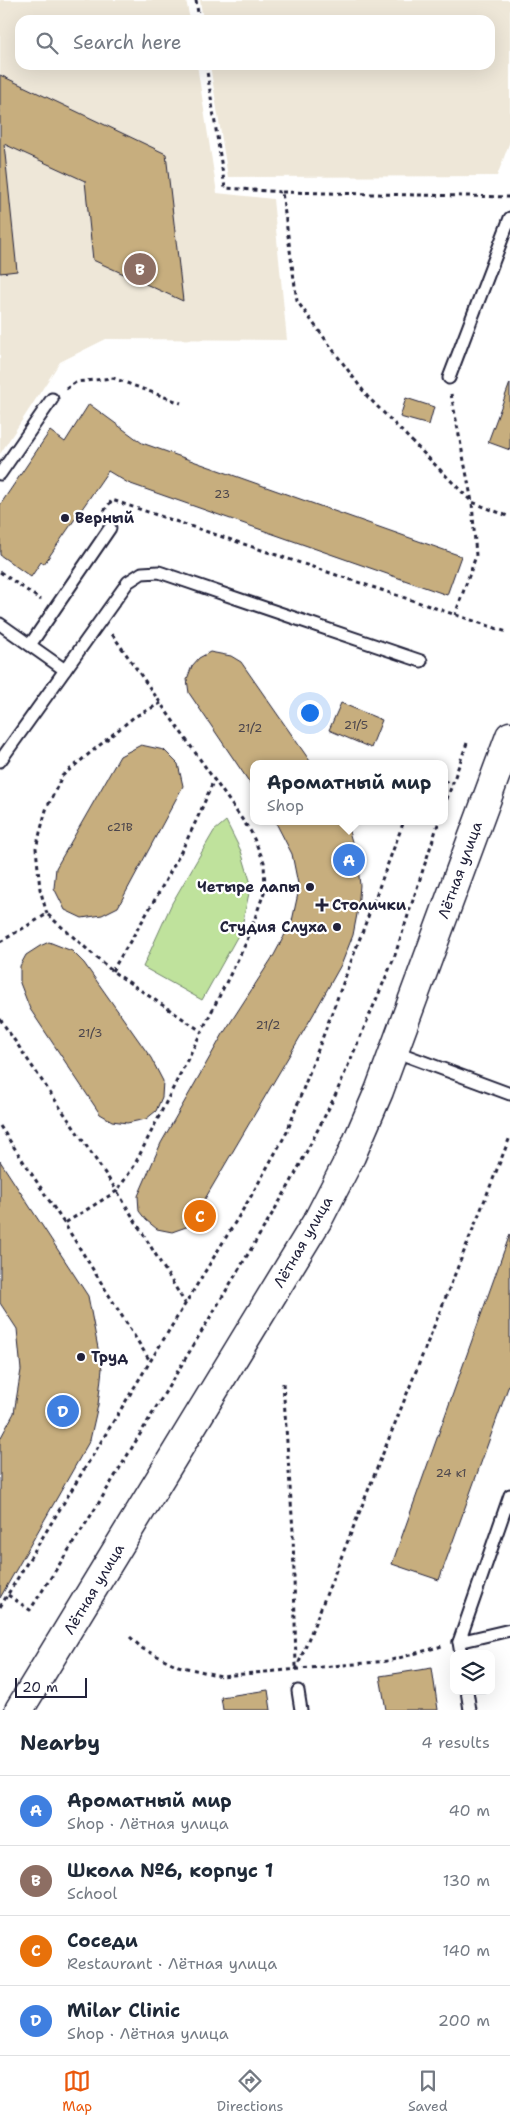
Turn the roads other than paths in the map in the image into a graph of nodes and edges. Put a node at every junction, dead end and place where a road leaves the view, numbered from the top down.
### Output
1 (510, 218) edge
2 (449, 378) road end
3 (52, 399) road end
4 (0, 474) edge
5 (110, 528) dead end
6 (0, 624) edge
7 (30, 645) junction
8 (421, 661) dead end
9 (65, 670) junction
10 (510, 736) edge
11 (0, 761) edge
12 (394, 1050) junction
13 (510, 1094) edge
14 (510, 1494) edge
15 (510, 1630) edge
16 (460, 1648) edge
17 (298, 1691) dead end
18 (468, 1695) edge
19 (19, 1710) edge
20 (301, 1710) edge
21 (470, 1710) edge

1 - 2 lane
3 - 4 lane
5 - 7 lane
6 - 7 lane
7 - 9 lane
8 - 9 lane
9 - 11 lane
10 - 12 street, Лётная улица
12 - 13 lane
12 - 19 street, Лётная улица
14 - 16 lane
15 - 16 lane
17 - 20 lane
18 - 21 lane

